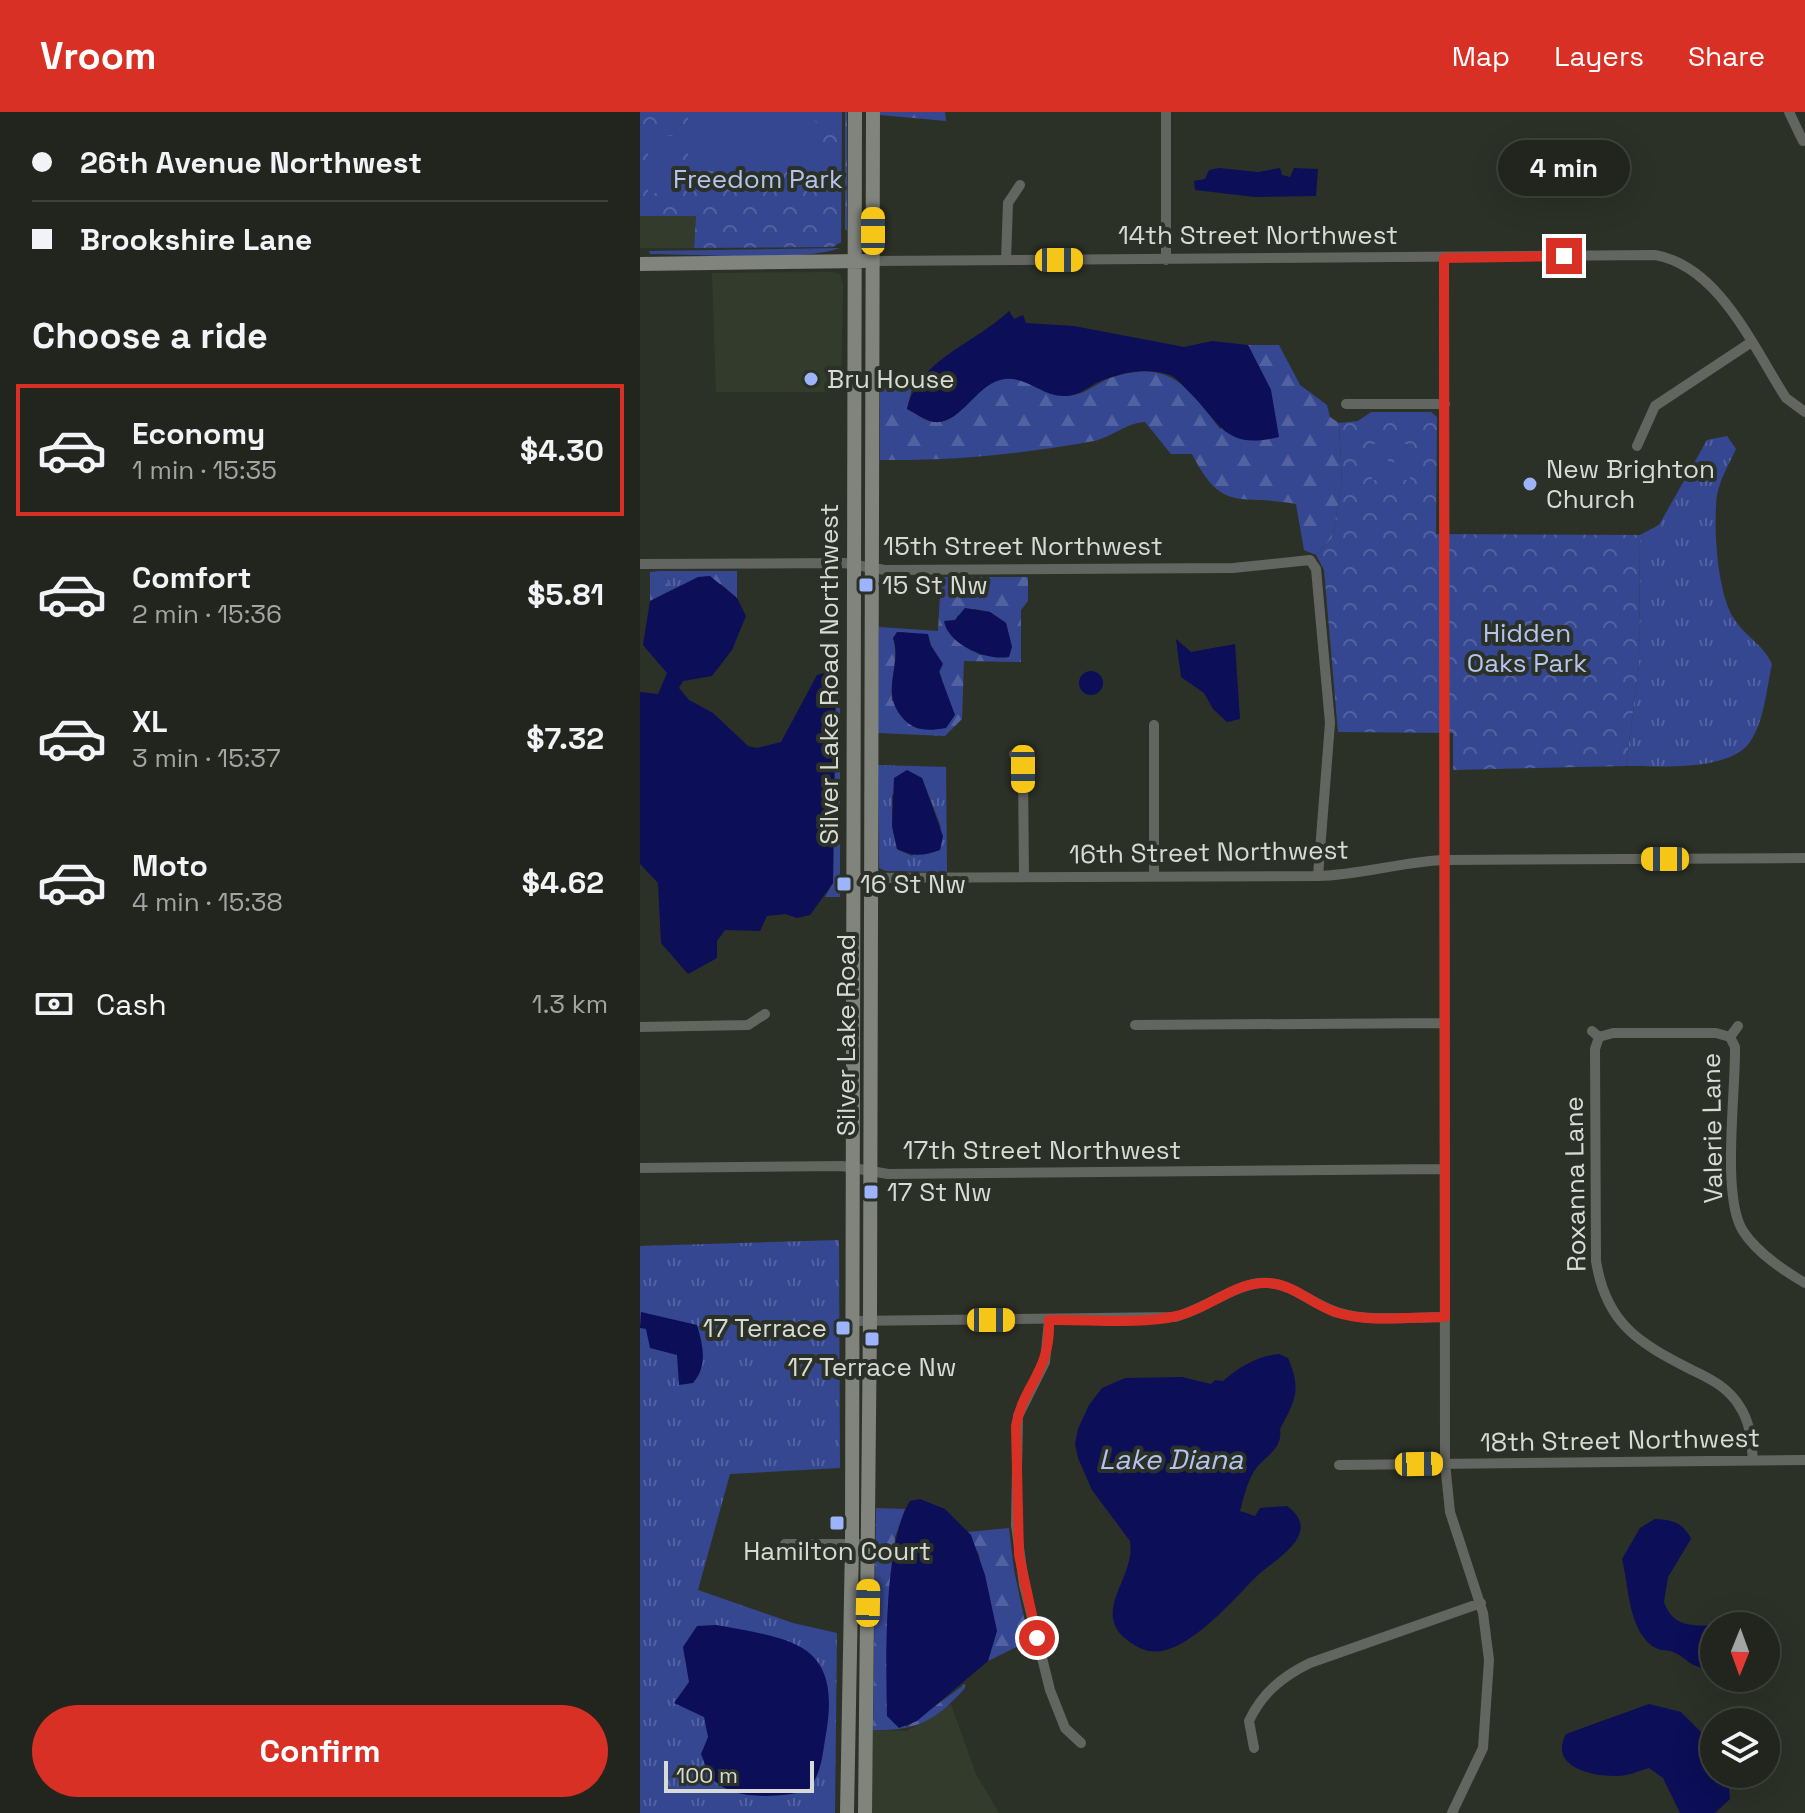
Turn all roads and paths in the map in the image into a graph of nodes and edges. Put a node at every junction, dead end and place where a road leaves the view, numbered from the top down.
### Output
1 (855, 112) edge
2 (873, 112) edge
3 (1166, 112) edge
4 (1789, 112) edge
5 (1803, 141) edge
6 (1020, 185) dead end
7 (1444, 258) junction
8 (1006, 260) junction
9 (1166, 260) junction
10 (873, 261) junction
11 (855, 262) junction
12 (640, 264) edge
13 (1750, 343) junction
14 (1346, 404) dead end
15 (1445, 404) junction
16 (1805, 412) edge
17 (1637, 446) dead end
18 (640, 564) edge
19 (854, 564) junction
20 (873, 569) junction
21 (1154, 725) dead end
22 (1014, 754) dead end
23 (1805, 858) edge
24 (1444, 860) junction
25 (1318, 876) junction
26 (1024, 877) junction
27 (1154, 877) junction
28 (852, 878) junction
29 (870, 878) junction
30 (765, 1014) dead end
31 (1445, 1023) junction
32 (1135, 1025) dead end
33 (1738, 1026) dead end
34 (640, 1027) edge
35 (1595, 1034) joint
36 (1730, 1037) junction
37 (853, 1167) junction
38 (640, 1168) edge
39 (1444, 1169) junction
40 (870, 1170) junction
41 (1805, 1283) edge
42 (1445, 1317) junction
43 (1049, 1320) junction
44 (852, 1321) junction
45 (870, 1321) junction
46 (1753, 1460) junction
47 (1805, 1460) edge
48 (1445, 1463) junction
49 (1339, 1465) dead end
50 (869, 1543) junction
51 (785, 1544) dead end
52 (852, 1544) junction
53 (1481, 1603) junction
54 (1081, 1743) dead end
55 (1254, 1748) dead end
56 (847, 1813) edge
57 (865, 1813) edge
58 (1452, 1813) edge

1 - 11 main road, Silver Lake Road Northwest
2 - 10 main road, Silver Lake Road
3 - 9 street
4 - 5 street
6 - 8 street
7 - 9 street, 14th Street Northwest
7 - 13 street, 14th Street Northwest
7 - 15 street
8 - 9 street, 14th Street Northwest
8 - 10 street, 14th Street Northwest
10 - 11 main road, 14th Street Northwest
10 - 20 main road, Silver Lake Road
11 - 12 main road, 14th Street Northwest
11 - 19 main road, Silver Lake Road Northwest
13 - 16 street, 14th Street Northwest
13 - 17 street
14 - 15 street
15 - 24 street
18 - 19 street, 15th Street Northwest
19 - 20 street, 15th Street Northwest
19 - 28 main road, Silver Lake Road Northwest
20 - 25 street, 15th Street Northwest
20 - 29 main road, Silver Lake Road
21 - 27 street
22 - 26 street
23 - 24 street, 16th Street Northwest
24 - 25 street, 16th Street Northwest
24 - 31 street
25 - 27 street, 16th Street Northwest
26 - 27 street, 16th Street Northwest
26 - 29 street, 16th Street Northwest
28 - 29 street, 16th Street Northwest
28 - 37 main road, Silver Lake Road Northwest
29 - 40 main road, Silver Lake Road
30 - 34 street
31 - 32 street
31 - 39 street
33 - 36 street, Valerie Lane
35 - 36 street, Valerie Lane
35 - 46 street, Roxanna Lane
36 - 41 street, Valerie Lane
37 - 38 street, 17th Street Northwest
37 - 40 street, 17th Street Northwest
37 - 44 main road, Silver Lake Road Northwest
39 - 40 street, 17th Street Northwest
39 - 42 street
40 - 45 main road, Silver Lake Road
42 - 43 street
42 - 48 street
43 - 45 street
43 - 54 street
44 - 45 street
44 - 52 main road, Silver Lake Road Northwest
45 - 50 main road, Silver Lake Road
46 - 47 street, 18th Street Northwest
46 - 48 street, 18th Street Northwest
48 - 49 street, 18th Street Northwest
48 - 53 street
50 - 52 street
50 - 57 main road, Silver Lake Road
51 - 52 street
52 - 56 main road, Silver Lake Road Northwest
53 - 55 street
53 - 58 street

